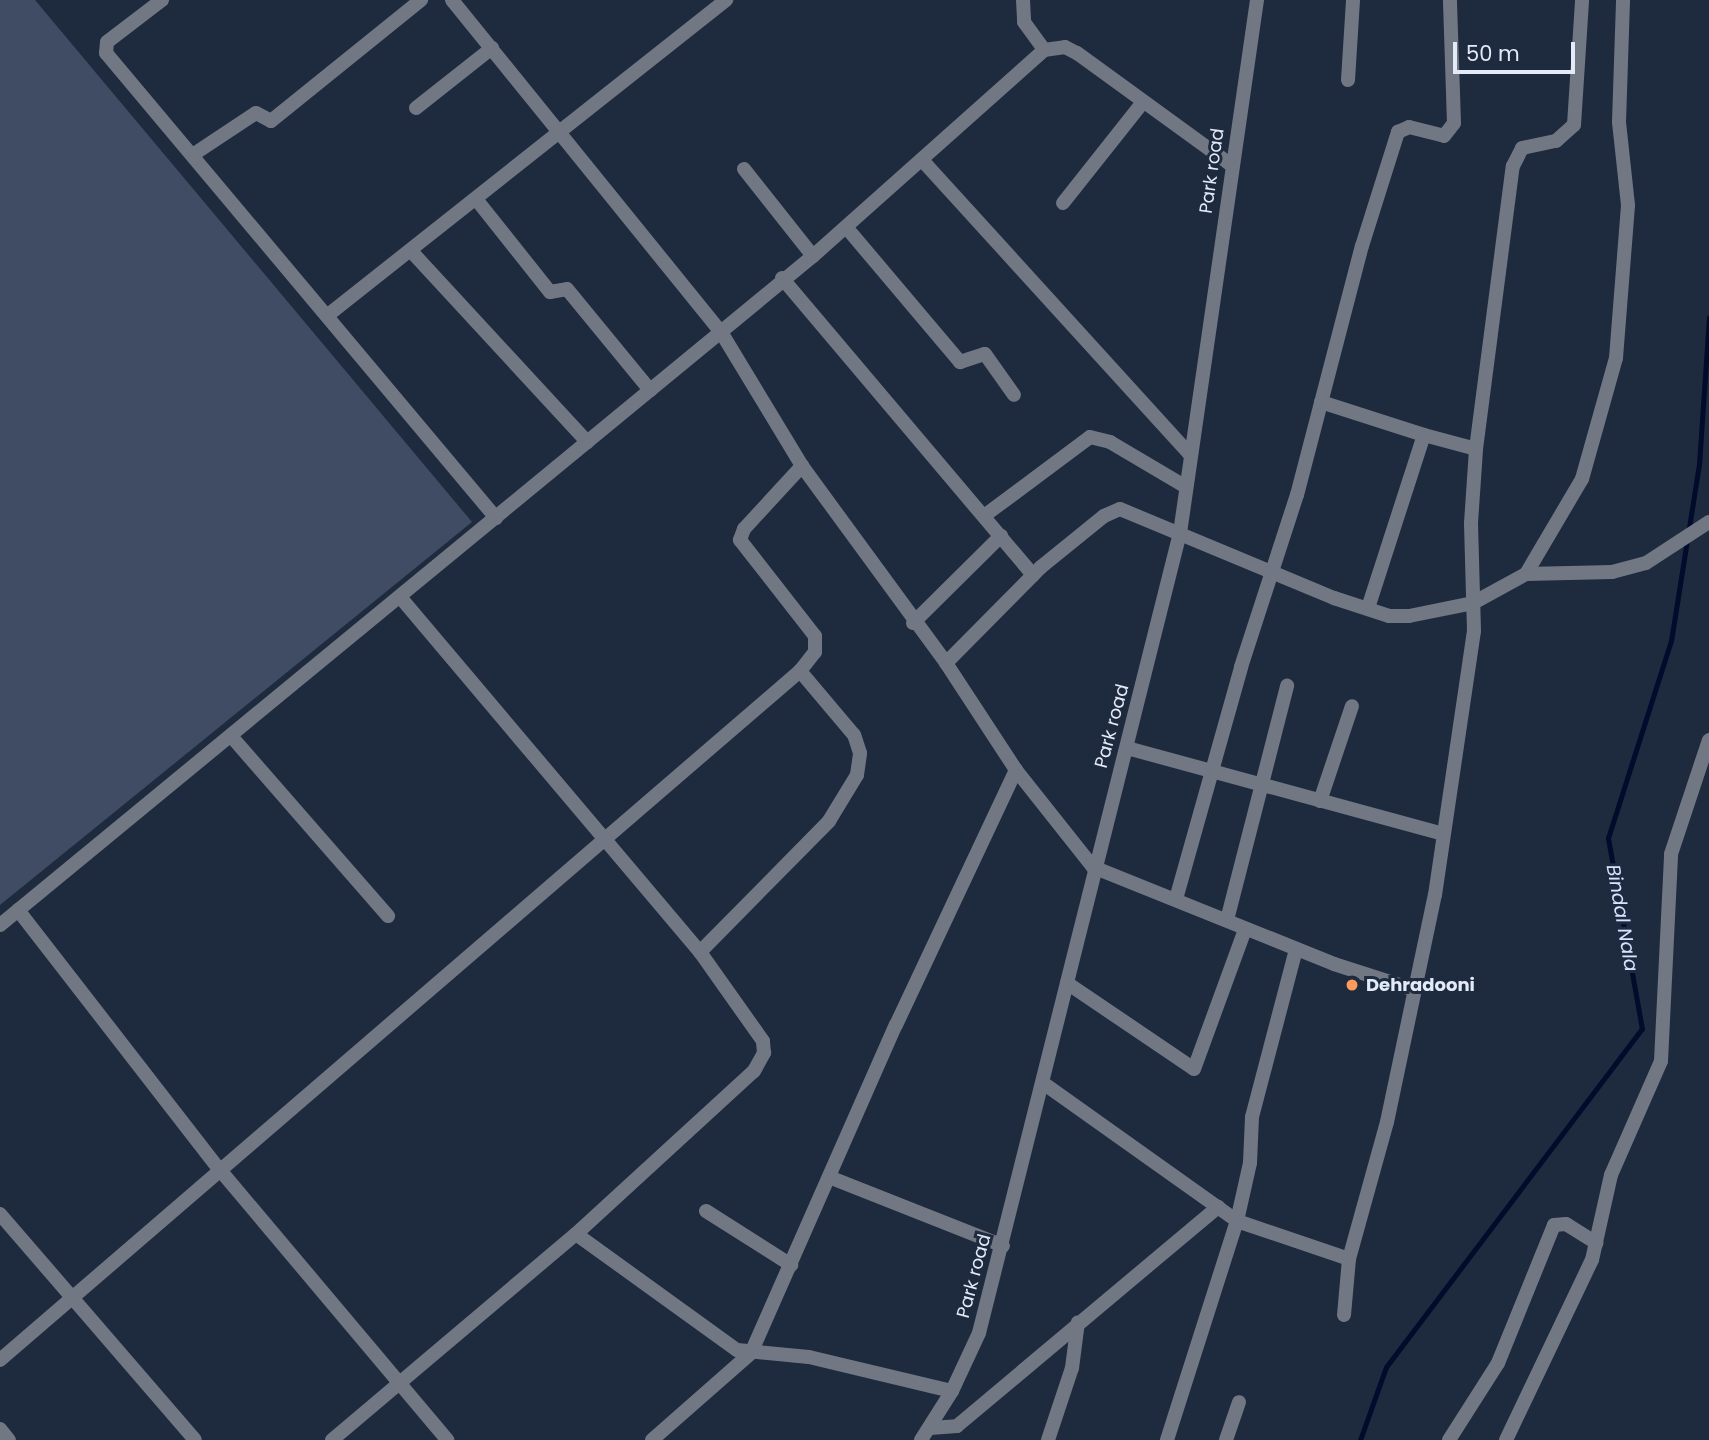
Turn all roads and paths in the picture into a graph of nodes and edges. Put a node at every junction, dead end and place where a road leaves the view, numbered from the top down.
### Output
1 (162, 0) edge
2 (421, 0) edge
3 (452, 0) edge
4 (726, 0) edge
5 (1023, 0) edge
6 (1257, 0) edge
7 (1353, 0) edge
8 (1450, 0) edge
9 (1582, 0) edge
10 (1623, 0) edge
11 (492, 48) junction
12 (1044, 50) junction
13 (1348, 80) dead end
14 (1143, 102) junction
15 (416, 108) dead end
16 (561, 134) junction
17 (194, 154) junction
18 (922, 160) junction
19 (1231, 165) junction
20 (744, 169) dead end
21 (476, 199) junction
22 (1063, 203) dead end
23 (846, 227) junction
24 (411, 251) junction
25 (813, 256) junction
26 (782, 278) junction
27 (327, 315) junction
28 (721, 332) junction
29 (650, 390) junction
30 (1014, 395) dead end
31 (1321, 402) junction
32 (1424, 435) junction
33 (587, 442) junction
34 (1476, 449) junction
35 (1190, 455) junction
36 (802, 466) junction
37 (1186, 487) junction
38 (984, 516) junction
39 (496, 517) junction
40 (1703, 526) edge
41 (1180, 533) junction
42 (1001, 537) junction
43 (1271, 572) junction
44 (1526, 573) junction
45 (1033, 575) junction
46 (400, 597) junction
47 (1473, 603) junction
48 (1368, 608) junction
49 (913, 623) junction
50 (946, 663) junction
51 (800, 671) junction
52 (1287, 686) dead end
53 (1352, 706) dead end
54 (231, 736) junction
55 (1709, 740) edge
56 (1127, 748) junction
57 (1016, 770) junction
58 (1212, 771) junction
59 (1262, 785) junction
60 (1320, 801) junction
61 (1443, 834) junction
62 (604, 838) junction
63 (1093, 867) junction
64 (1176, 899) junction
65 (18, 910) junction
66 (388, 916) dead end
67 (1227, 920) junction
68 (0, 925) edge
69 (1245, 930) junction
70 (1296, 949) junction
71 (700, 952) junction
72 (1067, 983) junction
73 (1415, 990) junction
74 (1043, 1083) junction
75 (220, 1170) junction
76 (829, 1177) junction
77 (1218, 1207) junction
78 (706, 1211) dead end
79 (0, 1214) edge
80 (1237, 1221) junction
81 (576, 1234) junction
82 (1597, 1243) junction
83 (1003, 1246) junction
84 (1349, 1259) junction
85 (791, 1265) junction
86 (71, 1297) junction
87 (1345, 1315) dead end
88 (1079, 1322) junction
89 (751, 1353) junction
90 (0, 1360) edge
91 (399, 1384) junction
92 (953, 1391) junction
93 (1239, 1402) dead end
94 (930, 1428) junction
95 (0, 1430) edge
96 (9, 1440) edge
97 (195, 1440) edge
98 (332, 1440) edge
99 (447, 1440) edge
100 (652, 1440) edge
101 (921, 1440) edge
102 (1048, 1440) edge
103 (1167, 1440) edge
104 (1226, 1440) edge
105 (1449, 1440) edge
106 (1506, 1440) edge

1 - 17 street
2 - 17 street
3 - 11 street
4 - 16 street
5 - 12 street
6 - 19 street, Park road
7 - 13 street
8 - 31 street
9 - 34 street
10 - 44 street
11 - 15 street
11 - 16 street
12 - 14 street
12 - 18 street
14 - 19 street
14 - 22 street
16 - 21 street
16 - 28 street
17 - 27 street
18 - 23 street
18 - 35 street
19 - 35 street, Park road
20 - 25 street
21 - 24 street
21 - 29 street
23 - 25 street
23 - 30 street
24 - 27 street
24 - 33 street
25 - 26 street
26 - 28 street
26 - 38 street
27 - 39 street
28 - 29 street
28 - 36 street
29 - 33 street
31 - 32 street
31 - 43 street
32 - 34 street
32 - 48 street
33 - 39 street
34 - 47 street
35 - 37 street, Park road
36 - 49 street
36 - 51 street
37 - 38 street
37 - 41 street, Park road
38 - 42 street
39 - 46 street
40 - 44 street
41 - 43 street
41 - 45 street
41 - 56 street, Park road
42 - 45 street
42 - 49 street
43 - 48 street
43 - 58 street
44 - 47 street
45 - 50 street
46 - 54 street
46 - 62 street
47 - 48 street
47 - 61 street
49 - 50 street
50 - 57 street
51 - 62 street
51 - 71 street
52 - 59 street
53 - 60 street
54 - 65 street
54 - 66 street
55 - 82 street
56 - 58 street
56 - 63 street, Park road
57 - 63 street
57 - 76 street
58 - 59 street
58 - 64 street
59 - 60 street
59 - 67 street
60 - 61 street
61 - 73 street
62 - 71 street
62 - 75 street
63 - 64 street
63 - 72 street, Park road
64 - 67 street
65 - 68 street
65 - 75 street
67 - 69 street
69 - 70 street
69 - 72 street
70 - 73 street
70 - 80 street
71 - 81 street
72 - 74 street, Park road
73 - 84 street
74 - 77 street
74 - 83 street, Park road
75 - 86 street
75 - 91 street
76 - 83 street
76 - 85 street
77 - 80 street
77 - 88 street
78 - 85 street
79 - 86 street
80 - 84 street
80 - 103 street
81 - 89 street
81 - 91 street
82 - 105 street
82 - 106 street
83 - 92 street, Park road
84 - 87 street
85 - 89 street
86 - 90 street
86 - 97 street
88 - 94 street
88 - 102 street
89 - 92 street
89 - 100 street
91 - 98 street
91 - 99 street
92 - 94 street, Park road
93 - 104 street
94 - 101 street, Park road
95 - 96 street

